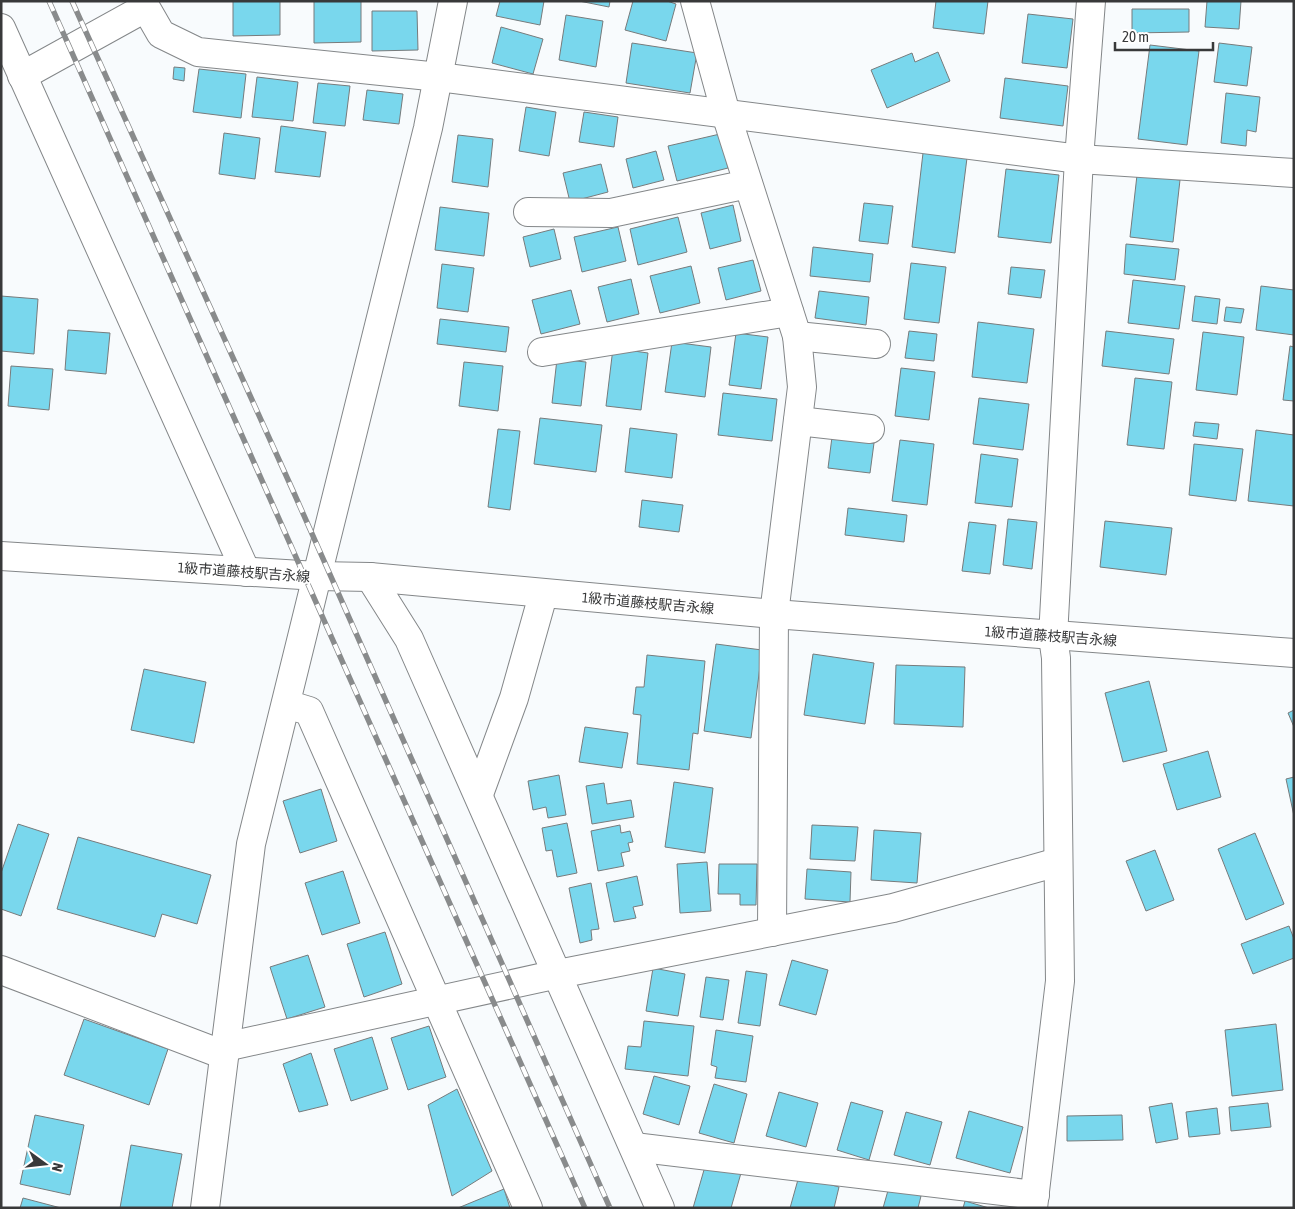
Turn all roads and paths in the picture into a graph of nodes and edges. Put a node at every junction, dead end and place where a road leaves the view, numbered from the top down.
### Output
1 (453, 1) edge
2 (695, 1) edge
3 (1091, 1) edge
4 (144, 5) edge
5 (1, 28) edge
6 (22, 76) junction
7 (439, 77) junction
8 (726, 114) junction
9 (1080, 159) junction
10 (1294, 173) edge
11 (748, 184) junction
12 (528, 212) dead end
13 (793, 324) junction
14 (876, 344) dead end
15 (542, 352) dead end
16 (798, 421) junction
17 (870, 430) dead end
18 (1, 556) edge
19 (246, 572) junction
20 (318, 576) junction
21 (370, 577) junction
22 (543, 595) junction
23 (774, 614) junction
24 (1053, 637) junction
25 (1294, 653) edge
26 (286, 704) junction
27 (479, 794) junction
28 (1058, 862) junction
29 (772, 932) junction
30 (1, 970) edge
31 (558, 974) junction
32 (436, 1001) junction
33 (225, 1051) junction
34 (634, 1147) junction
35 (1034, 1201) edge
36 (205, 1208) edge
37 (528, 1208) edge
38 (660, 1208) edge

1 - 7 street
2 - 8 street
3 - 9 street
4 - 6 street
4 - 7 street
5 - 6 street
6 - 19 street
7 - 8 street
7 - 20 street
8 - 9 street
8 - 11 street
9 - 10 street
9 - 24 street
11 - 12 street
11 - 13 street
13 - 14 street
13 - 15 street
13 - 16 street
16 - 17 street
16 - 23 street
18 - 19 street, 1級市道藤枝駅吉永線
19 - 20 street, 1級市道藤枝駅吉永線
20 - 21 street, 1級市道藤枝駅吉永線
20 - 26 street
21 - 22 street, 1級市道藤枝駅吉永線
21 - 27 street
22 - 23 street, 1級市道藤枝駅吉永線
22 - 27 street
23 - 24 street, 1級市道藤枝駅吉永線
23 - 29 street
24 - 25 street, 1級市道藤枝駅吉永線
24 - 28 street
26 - 32 street
26 - 33 street
27 - 31 street
28 - 29 street
28 - 35 street
29 - 31 street
30 - 33 street
31 - 32 street
31 - 34 street
32 - 33 street
32 - 37 street
33 - 36 street
34 - 35 street
34 - 38 street

